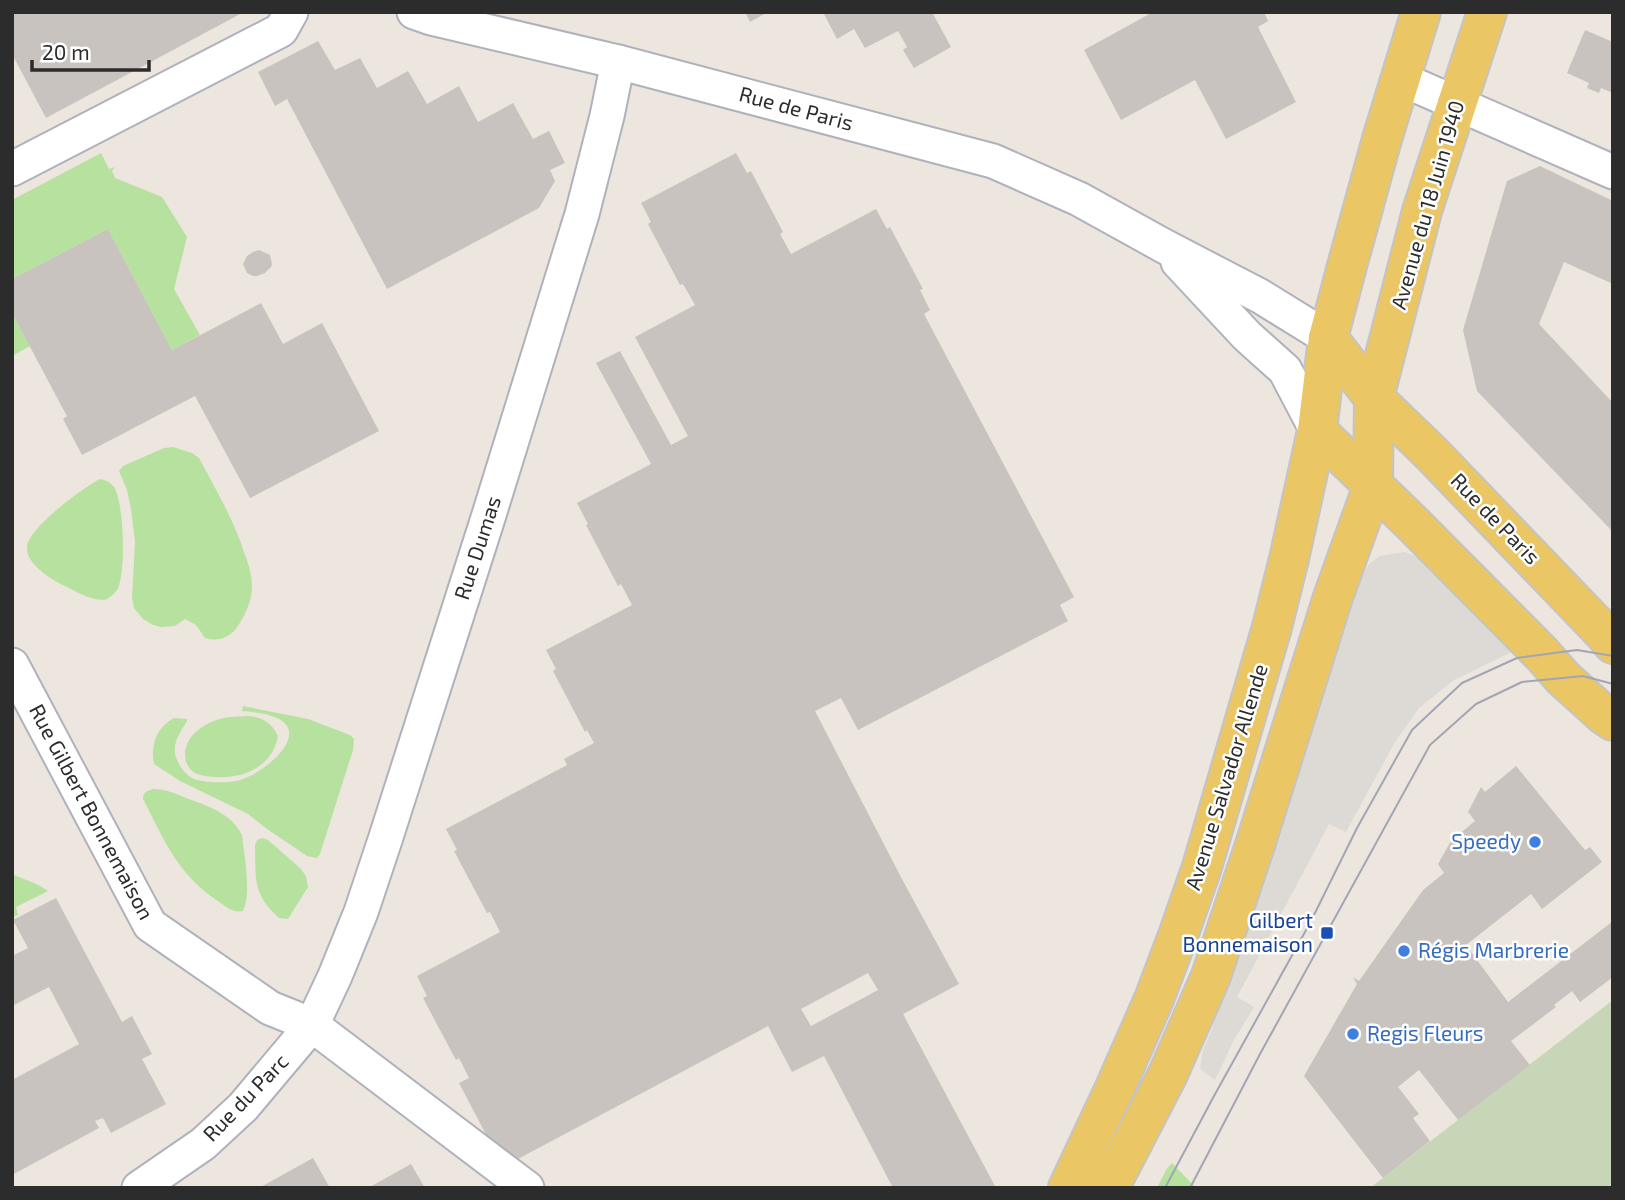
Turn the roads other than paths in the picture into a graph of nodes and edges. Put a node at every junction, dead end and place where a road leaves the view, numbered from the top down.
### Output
1 (291, 12) edge
2 (414, 12) edge
3 (1421, 12) edge
4 (1487, 12) edge
5 (618, 62) junction
6 (1401, 79) junction
7 (1457, 104) junction
8 (12, 169) edge
9 (1613, 172) edge
10 (1162, 245) junction
11 (1328, 338) junction
12 (1374, 398) junction
13 (1317, 431) junction
14 (1373, 486) junction
15 (1610, 637) edge
16 (12, 665) edge
17 (1613, 721) edge
18 (312, 1025) junction
19 (139, 1188) edge
20 (527, 1188) edge
21 (1068, 1188) edge
22 (1108, 1188) edge

1 - 8 street
2 - 5 street, Rue de Paris
3 - 6 main road
4 - 7 main road, Avenue du 18 Juin 1940
5 - 10 street, Rue de Paris
5 - 18 street, Rue Dumas
6 - 7 street
6 - 11 main road
7 - 9 street
7 - 12 main road, Avenue du 18 Juin 1940
10 - 11 street, Rue de Paris
10 - 13 street, Rue de Paris
11 - 12 main road, Rue de Paris
11 - 13 main road, Avenue Salvador Allende
12 - 14 main road, Avenue du 18 Juin 1940
12 - 15 main road, Rue de Paris
13 - 14 main road
13 - 21 main road, Avenue Salvador Allende
14 - 17 main road
14 - 22 main road
16 - 18 street, Rue Gilbert Bonnemaison
18 - 19 street, Rue du Parc
18 - 20 street, Rue Gilbert Bonnemaison

